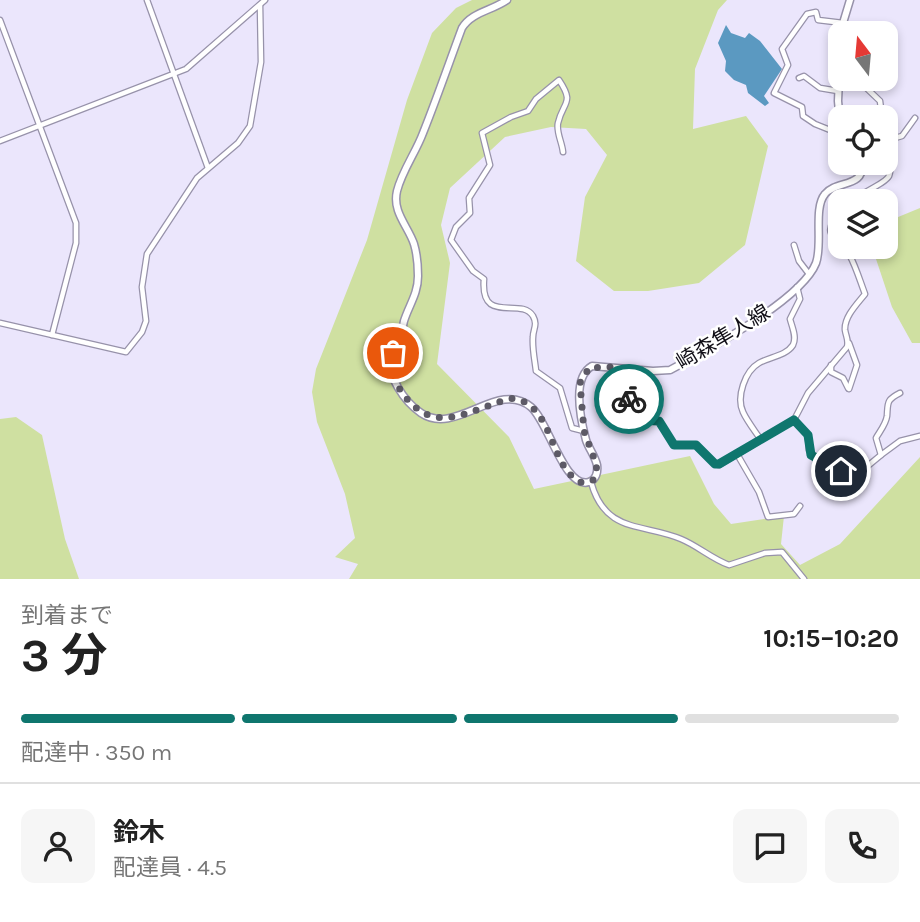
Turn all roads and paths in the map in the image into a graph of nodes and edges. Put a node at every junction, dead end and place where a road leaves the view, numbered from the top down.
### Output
1 (146, 0) edge
2 (265, 0) edge
3 (507, 0) edge
4 (850, 0) edge
5 (260, 5) junction
6 (0, 20) edge
7 (828, 21) edge
8 (844, 21) edge
9 (174, 75) junction
10 (799, 78) dead end
11 (828, 90) edge
12 (838, 91) edge
13 (870, 91) edge
14 (839, 105) edge
15 (880, 105) edge
16 (915, 118) dead end
17 (39, 126) junction
18 (828, 129) edge
19 (898, 137) edge
20 (0, 141) edge
21 (563, 152) dead end
22 (208, 168) junction
23 (860, 175) edge
24 (890, 175) edge
25 (872, 189) edge
26 (794, 245) dead end
27 (851, 259) edge
28 (810, 275) junction
29 (797, 287) junction
30 (0, 323) edge
31 (52, 335) junction
32 (849, 342) junction
33 (831, 365) junction
34 (610, 367) junction
35 (900, 393) dead end
36 (794, 420) junction
37 (584, 431) junction
38 (920, 436) edge
39 (761, 440) junction
40 (737, 454) junction
41 (881, 455) junction
42 (591, 482) junction
43 (800, 506) dead end
44 (804, 579) edge

1 - 9 street
2 - 5 street
3 - 42 main road
4 - 8 main road
5 - 9 street
5 - 22 street
6 - 17 street
7 - 18 street
9 - 17 street
9 - 22 street
10 - 11 street
12 - 14 main road
13 - 15 street
16 - 19 street
17 - 20 street
17 - 31 street
21 - 37 street
22 - 31 street
23 - 28 main road
24 - 25 street
26 - 28 street
27 - 32 street
28 - 29 main road, 崎森隼人線
29 - 34 main road, 崎森隼人線
29 - 39 street
30 - 31 street
32 - 33 street
32 - 33 street
33 - 36 street
34 - 37 main road, 崎森隼人線
34 - 40 street
35 - 41 street
36 - 39 street
36 - 41 street
37 - 42 main road, 崎森隼人線
38 - 41 street
39 - 40 street
40 - 43 street
42 - 44 street

